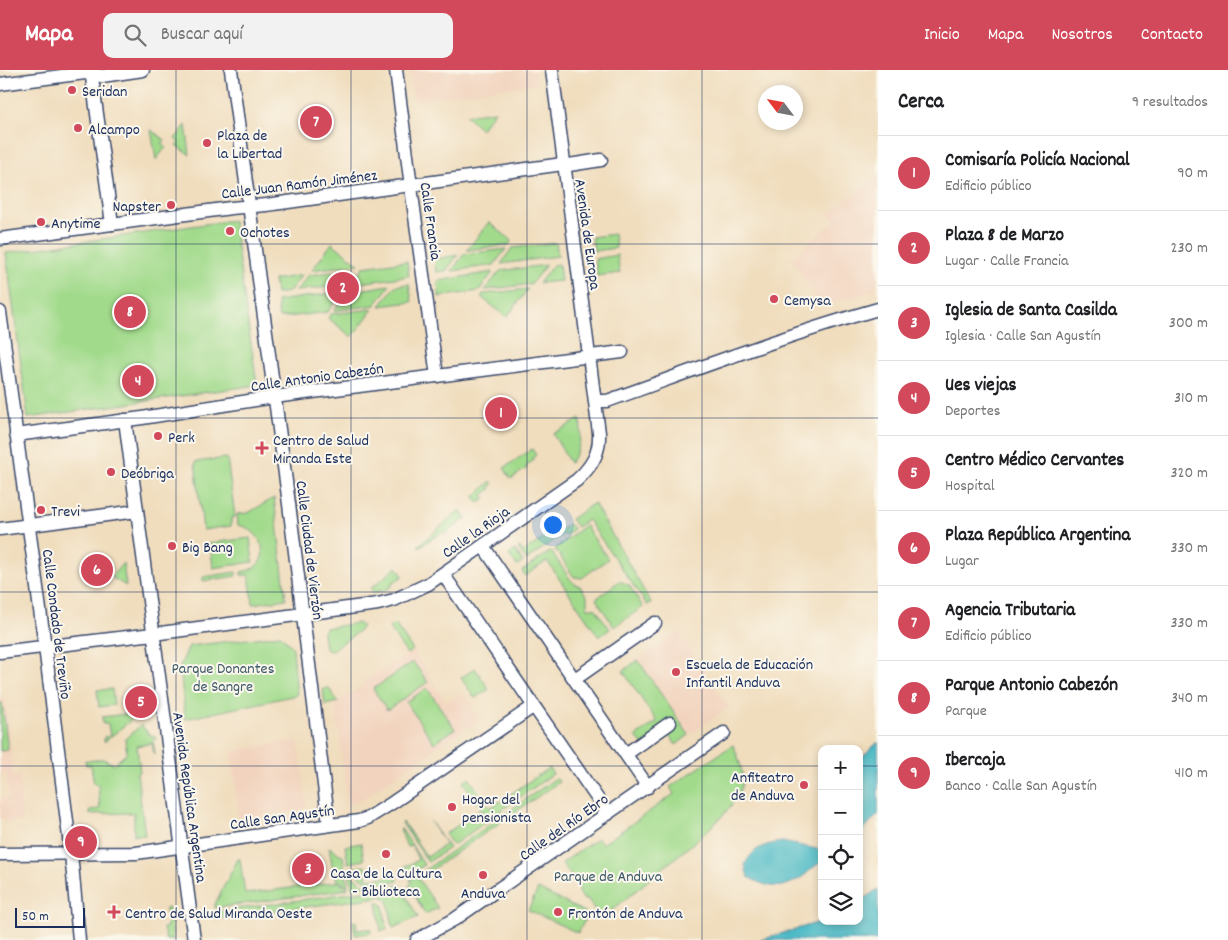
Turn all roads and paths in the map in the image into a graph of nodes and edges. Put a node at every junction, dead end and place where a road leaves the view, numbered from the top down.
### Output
1 (143, 70) edge
2 (231, 70) edge
3 (396, 70) edge
4 (552, 70) edge
5 (91, 72) edge
6 (0, 84) edge
7 (601, 160) dead end
8 (563, 164) junction
9 (411, 185) junction
10 (248, 206) junction
11 (112, 224) junction
12 (0, 239) edge
13 (878, 309) edge
14 (0, 312) edge
15 (622, 352) dead end
16 (3, 356) edge
17 (589, 356) junction
18 (437, 376) junction
19 (274, 397) junction
20 (595, 402) junction
21 (124, 420) junction
22 (16, 435) junction
23 (137, 510) junction
24 (28, 525) junction
25 (0, 529) edge
26 (484, 546) junction
27 (443, 574) junction
28 (302, 614) junction
29 (655, 623) dead end
30 (153, 634) junction
31 (45, 647) junction
32 (0, 652) edge
33 (575, 679) junction
34 (534, 706) junction
35 (670, 723) dead end
36 (724, 733) dead end
37 (626, 754) junction
38 (648, 787) junction
39 (608, 814) junction
40 (329, 825) junction
41 (181, 847) junction
42 (71, 853) junction
43 (0, 854) edge
44 (79, 940) edge
45 (194, 940) edge
46 (416, 940) edge

1 - 5 street
2 - 10 street, Calle Ciudad de Vierzón
3 - 9 street, Calle Francia
4 - 8 street, Avenida de Europa
5 - 6 street
5 - 11 street
7 - 8 street, Calle Juan Ramón Jiménez
8 - 9 street, Calle Juan Ramón Jiménez
8 - 17 street, Avenida de Europa
9 - 10 street, Calle Juan Ramón Jiménez
9 - 18 street, Calle Francia
10 - 11 street, Calle Juan Ramón Jiménez
10 - 19 street, Calle Ciudad de Vierzón
11 - 12 street, Calle Juan Ramón Jiménez
13 - 20 street
14 - 16 street, Calle Condado de Treviño
15 - 17 street, Calle Antonio Cabezón
16 - 22 street, Calle Condado de Treviño
17 - 18 street, Calle Antonio Cabezón
17 - 20 street, Avenida de Europa
18 - 19 street, Calle Antonio Cabezón
19 - 21 street, Calle Antonio Cabezón
19 - 28 street, Calle Ciudad de Vierzón
20 - 26 street, Calle la Rioja
21 - 22 street, Calle Antonio Cabezón
21 - 23 street, Avenida República Argentina
22 - 24 street, Calle Condado de Treviño
23 - 24 street
23 - 30 street, Avenida República Argentina
24 - 25 street
24 - 31 street, Calle Condado de Treviño
26 - 27 street, Calle la Rioja
26 - 33 street
27 - 28 street, Calle la Rioja
27 - 34 street
28 - 30 street, Calle la Rioja
28 - 40 street, Calle Ciudad de Vierzón
29 - 33 street
30 - 31 street, Calle la Rioja
30 - 41 street, Avenida República Argentina
31 - 32 street, Calle la Rioja
31 - 42 street, Calle Condado de Treviño
33 - 37 street
34 - 39 street
34 - 40 street, Calle San Agustín
35 - 37 street
36 - 38 street, Calle del Río Ebro
37 - 38 street
38 - 39 street, Calle del Río Ebro
39 - 46 street, Calle del Río Ebro
40 - 41 street, Calle San Agustín
41 - 42 street, Calle San Agustín
41 - 45 street, Avenida República Argentina
42 - 43 street, Calle San Agustín
42 - 44 street, Calle Condado de Treviño

